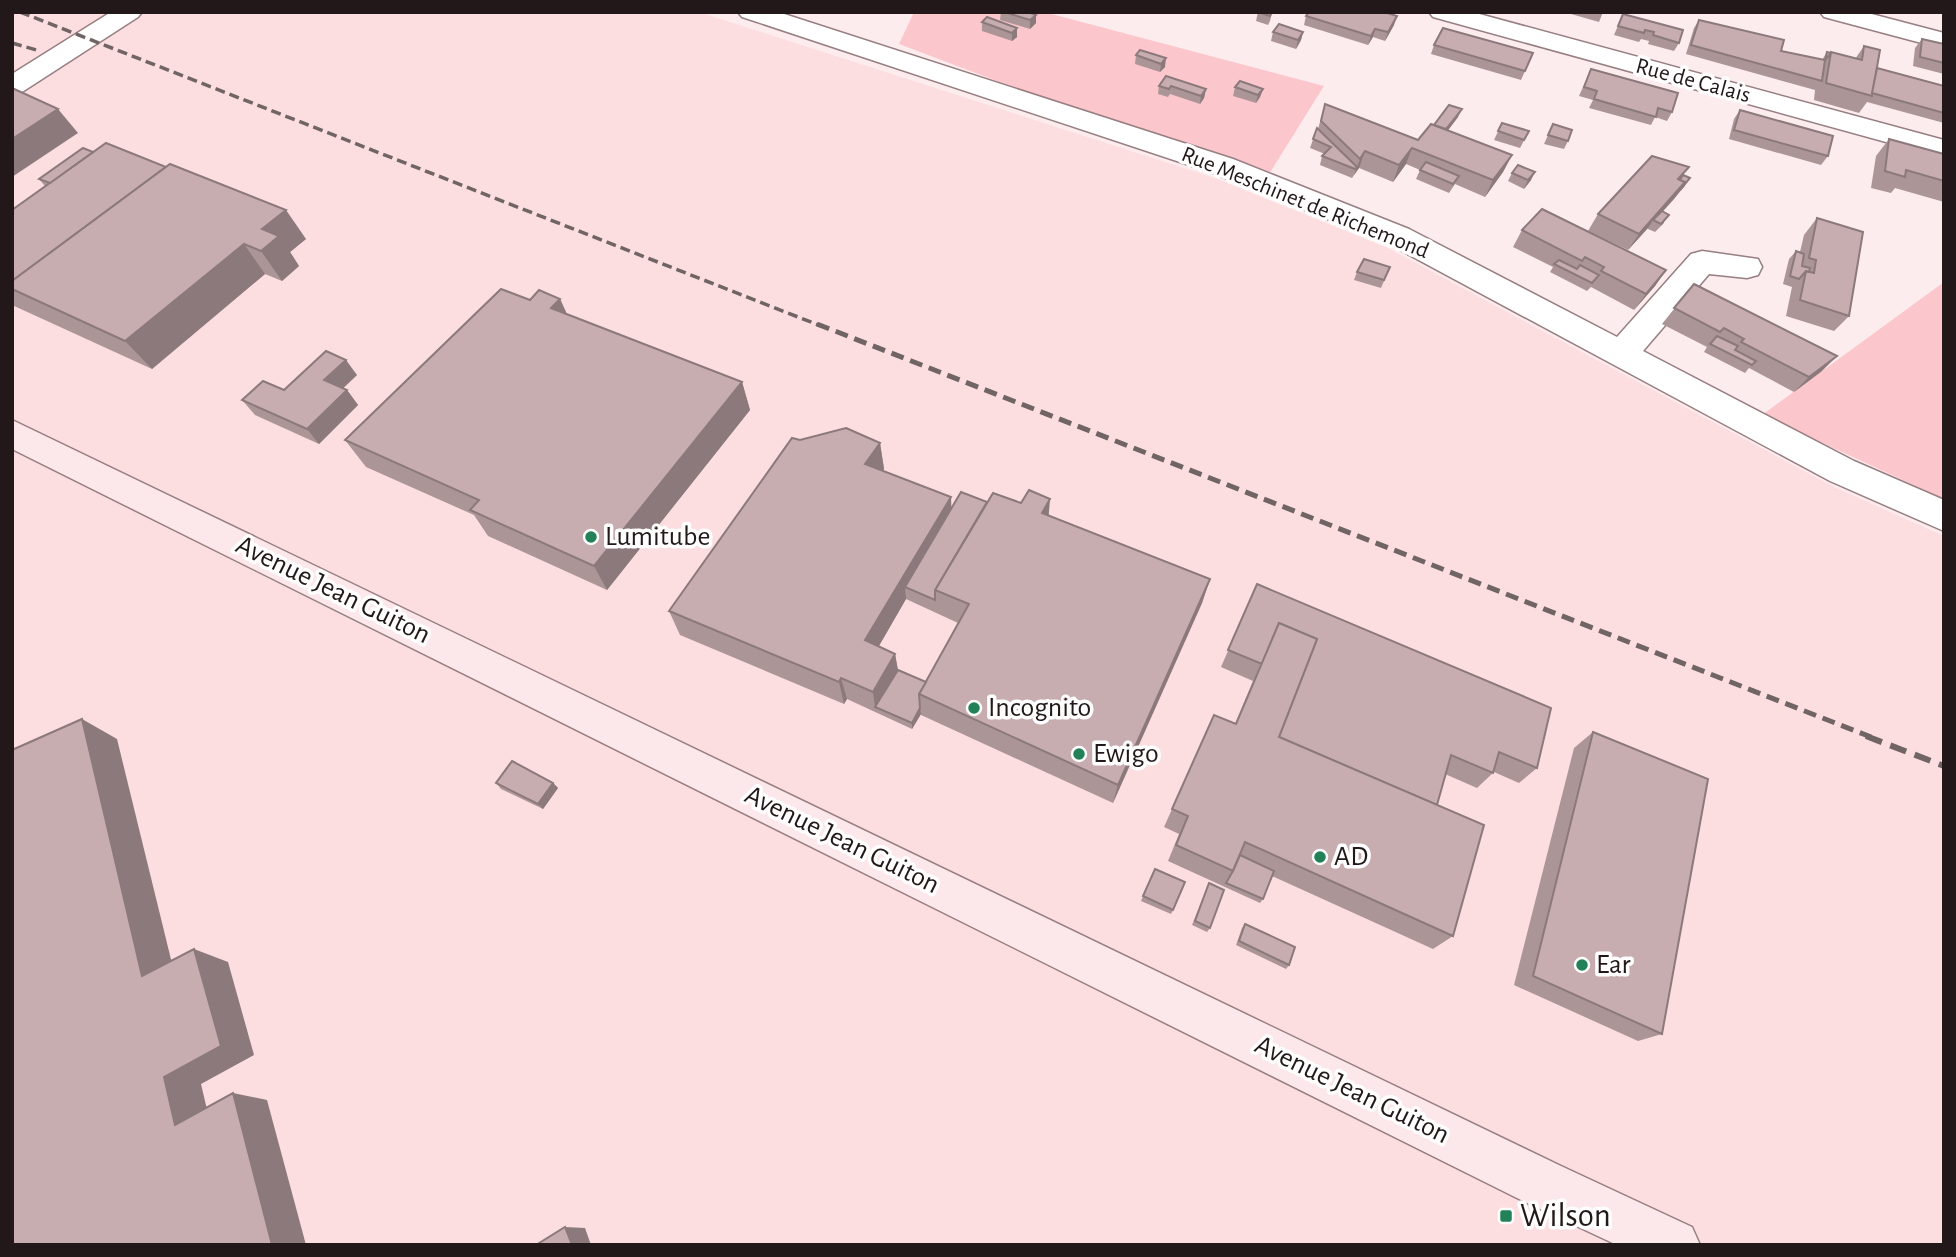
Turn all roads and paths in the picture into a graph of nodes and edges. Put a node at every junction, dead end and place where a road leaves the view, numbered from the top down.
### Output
1 (129, 12) edge
2 (751, 12) edge
3 (1442, 12) edge
4 (1833, 12) edge
5 (1944, 41) edge
6 (12, 86) edge
7 (1944, 149) edge
8 (1747, 267) dead end
9 (1621, 354) junction
10 (12, 433) edge
11 (1944, 516) edge
12 (1674, 1245) edge

1 - 6 street
2 - 9 street, Rue Meschinet de Richemond
3 - 7 street, Rue de Calais
4 - 5 street
8 - 9 street
9 - 11 street, Rue Meschinet de Richemond
10 - 12 main road, Avenue Jean Guiton

